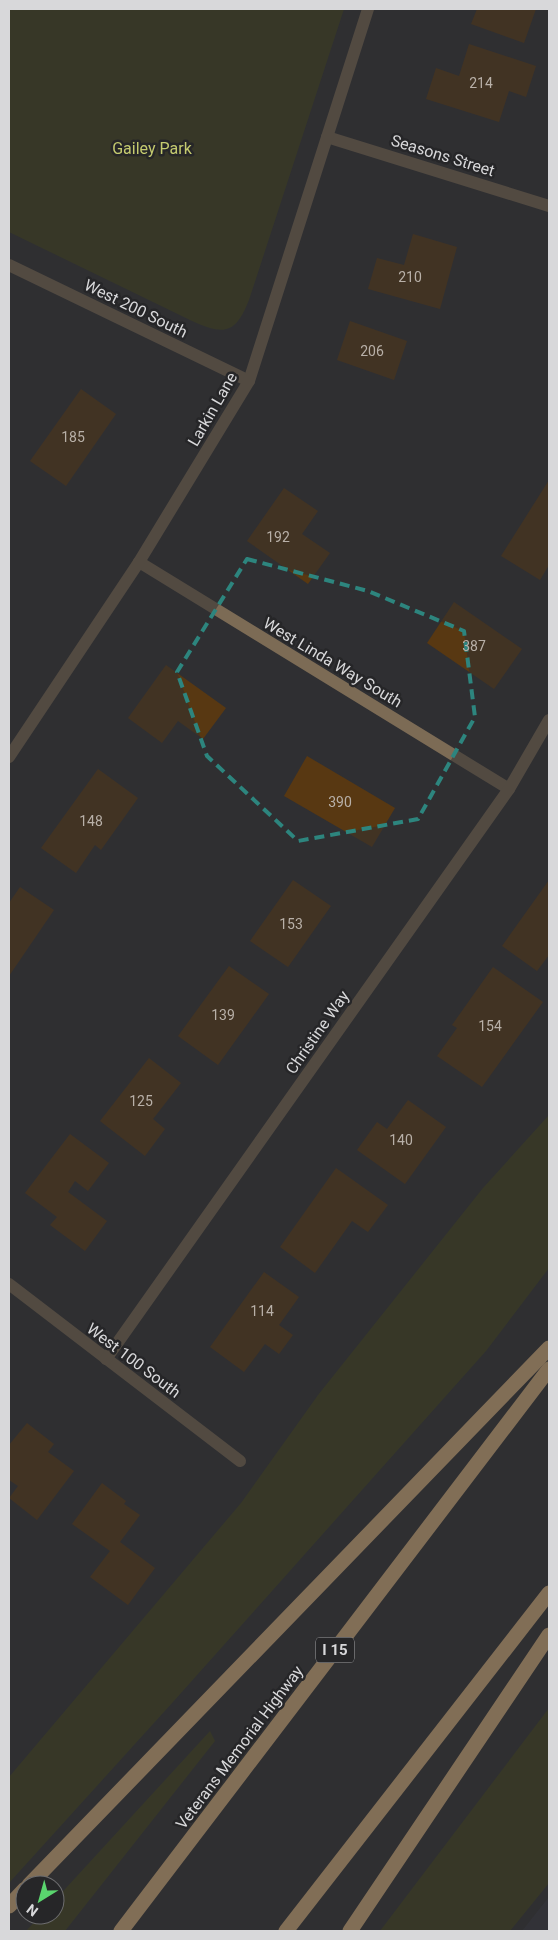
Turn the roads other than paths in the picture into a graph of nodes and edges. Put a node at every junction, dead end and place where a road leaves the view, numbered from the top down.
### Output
1 (368, 9) edge
2 (328, 137) junction
3 (549, 206) edge
4 (9, 264) edge
5 (249, 381) junction
6 (139, 562) junction
7 (549, 720) edge
8 (9, 757) edge
9 (509, 789) junction
10 (9, 1284) edge
11 (549, 1348) edge
12 (106, 1359) junction
13 (549, 1368) edge
14 (240, 1462) dead end
15 (549, 1593) edge
16 (549, 1635) edge
17 (39, 1875) edge
18 (121, 1931) edge
19 (286, 1931) edge
20 (350, 1931) edge

1 - 2 street, Larkin Lane
2 - 3 street, Seasons Street
2 - 5 street, Larkin Lane
4 - 5 street, West 200 South
5 - 6 street, Larkin Lane
6 - 8 street, Larkin Lane
6 - 9 street, West Linda Way South
7 - 9 street, Christine Way
9 - 12 street, Christine Way
10 - 12 street, West 100 South
11 - 17 highway
12 - 14 street, West 100 South
13 - 18 highway, Veterans Memorial Highway / I 15
15 - 19 highway
16 - 20 highway

